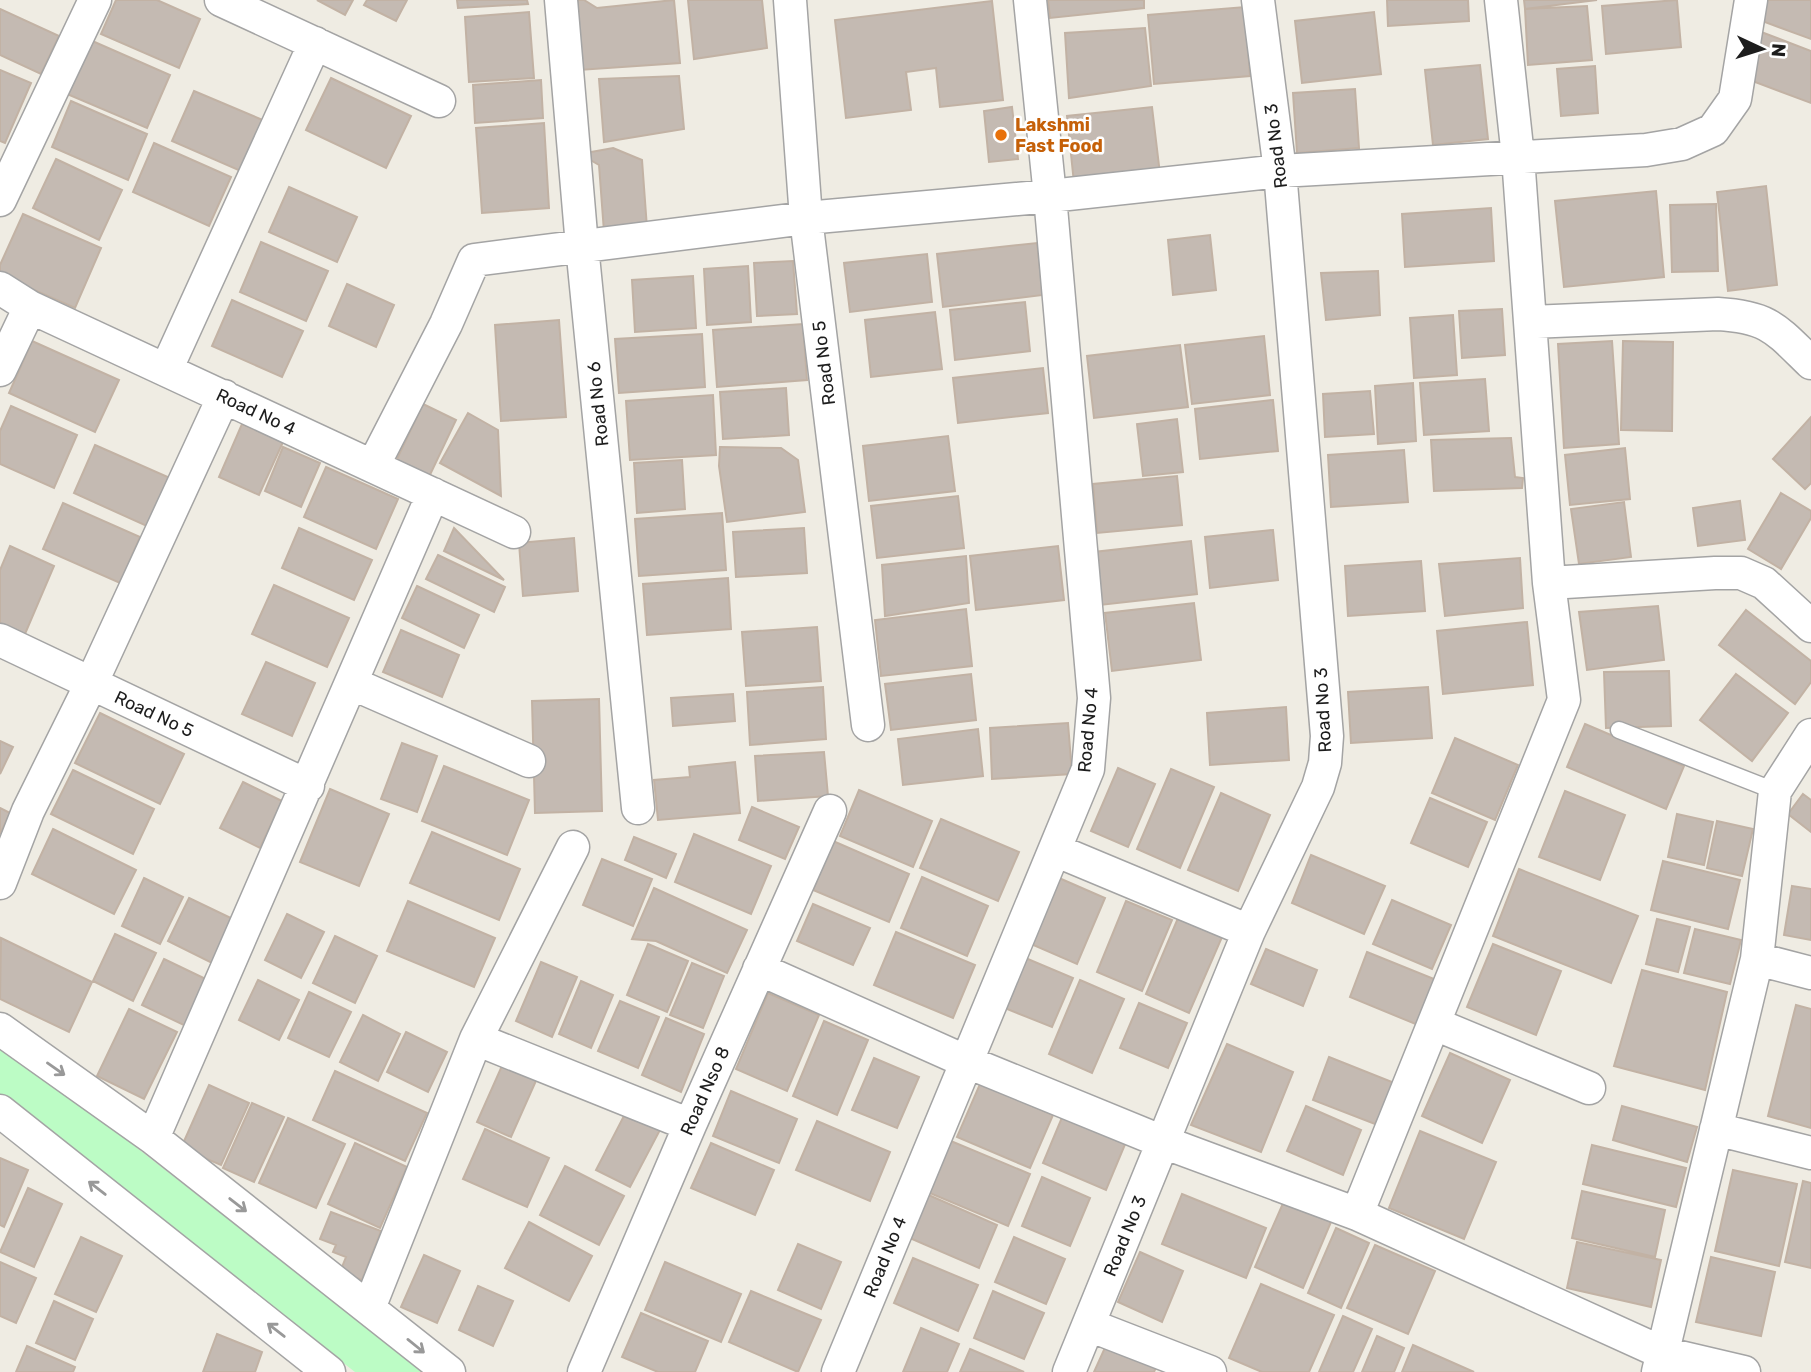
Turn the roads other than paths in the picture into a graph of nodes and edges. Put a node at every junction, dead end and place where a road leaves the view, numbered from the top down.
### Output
1 (95, 0) edge
2 (221, 0) edge
3 (561, 0) edge
4 (790, 0) edge
5 (1030, 0) edge
6 (1258, 0) edge
7 (1501, 0) edge
8 (1751, 0) edge
9 (315, 43) junction
10 (439, 101) dead end
11 (1518, 157) junction
12 (1280, 171) junction
13 (1050, 196) junction
14 (0, 200) edge
15 (806, 218) junction
16 (582, 246) junction
17 (0, 288) edge
18 (30, 307) junction
19 (1531, 322) junction
20 (1811, 363) edge
21 (0, 370) edge
22 (166, 370) junction
23 (224, 396) junction
24 (373, 466) junction
25 (433, 494) junction
26 (514, 532) dead end
27 (1549, 583) junction
28 (1811, 626) edge
29 (0, 640) edge
30 (351, 683) junction
31 (91, 684) junction
32 (868, 725) dead end
33 (1619, 730) dead end
34 (1811, 735) edge
35 (529, 761) dead end
36 (307, 786) junction
37 (1775, 791) junction
38 (638, 808) dead end
39 (830, 811) dead end
40 (573, 847) dead end
41 (1055, 850) junction
42 (0, 883) edge
43 (1249, 931) junction
44 (1757, 959) junction
45 (759, 969) junction
46 (1811, 973) edge
47 (1435, 1024) junction
48 (0, 1029) edge
49 (476, 1039) junction
50 (965, 1061) junction
51 (1589, 1088) dead end
52 (0, 1111) edge
53 (690, 1125) junction
54 (1716, 1129) junction
55 (153, 1138) junction
56 (1163, 1142) junction
57 (1811, 1153) edge
58 (1357, 1214) junction
59 (369, 1308) junction
60 (1089, 1325) junction
61 (1660, 1363) edge
62 (329, 1372) edge
63 (449, 1372) edge
64 (584, 1372) edge
65 (838, 1372) edge
66 (1069, 1372) edge
67 (1210, 1372) edge
68 (1744, 1372) edge

1 - 14 street
2 - 9 street
3 - 16 street, Road No 6
4 - 15 street, Road No 5
5 - 13 street, Road No 4
6 - 12 street, Road No 3
7 - 11 street
8 - 11 street
9 - 10 street
9 - 22 street
11 - 12 street
11 - 19 street
12 - 13 street
12 - 43 street, Road No 3
13 - 15 street
13 - 41 street, Road No 4
15 - 16 street
15 - 32 street, Road No 5
16 - 24 street
16 - 38 street, Road No 6
17 - 18 street, Road No 4
18 - 21 street
18 - 22 street, Road No 4
19 - 20 street
19 - 27 street
22 - 23 street, Road No 4
23 - 24 street, Road No 4
23 - 31 street
24 - 25 street, Road No 4
25 - 26 street, Road No 4
25 - 30 street
27 - 28 street
27 - 47 street
29 - 31 street, Road No 5
30 - 35 street
30 - 36 street
31 - 36 street, Road No 5
31 - 42 street
33 - 37 lane
34 - 37 street
36 - 55 street
37 - 44 street
39 - 45 street, Road Nso 8
40 - 49 street
41 - 43 street
41 - 50 street, Road No 4
43 - 56 street, Road No 3
44 - 46 street
44 - 54 street
45 - 50 street
45 - 53 street, Road Nso 8
47 - 51 street
47 - 58 street
48 -> 55 street
49 - 53 street
49 - 59 street
50 - 56 street
50 - 65 street, Road No 4
62 -> 52 street
53 - 64 street, Road Nso 8
54 - 57 street
54 - 61 street
55 -> 59 street
56 - 58 street
56 - 60 street, Road No 3
58 - 61 street
59 -> 63 street
60 - 66 street, Road No 3
60 - 67 street
61 - 68 street

